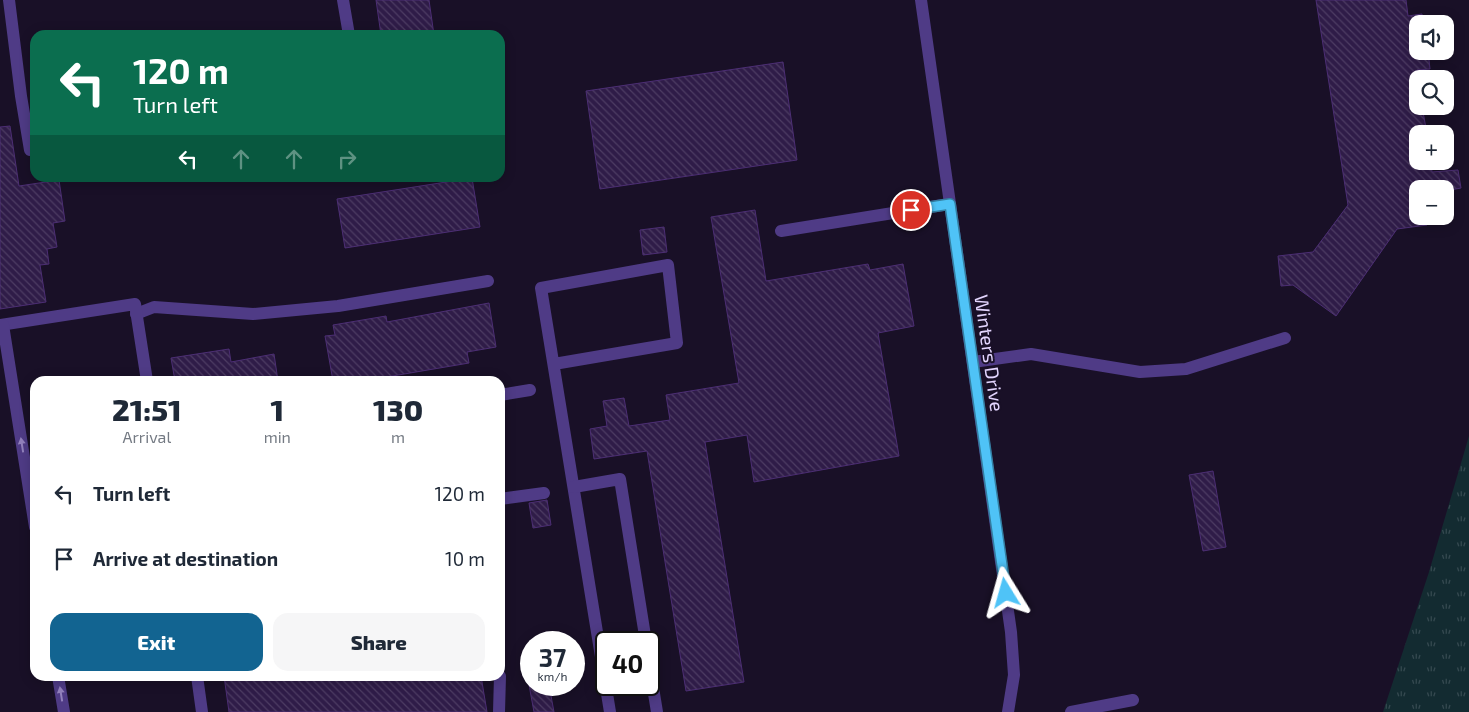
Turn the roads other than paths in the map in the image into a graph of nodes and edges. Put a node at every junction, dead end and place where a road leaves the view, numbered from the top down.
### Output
1 (8, 0) edge
2 (343, 0) edge
3 (921, 0) edge
4 (348, 30) edge
5 (30, 150) dead end
6 (950, 204) junction
7 (781, 231) dead end
8 (488, 281) dead end
9 (136, 314) junction
10 (2, 325) edge
11 (1285, 338) dead end
12 (973, 362) junction
13 (554, 364) junction
14 (147, 376) edge
15 (530, 390) dead end
16 (505, 394) edge
17 (574, 487) junction
18 (544, 493) dead end
19 (30, 497) edge
20 (505, 498) edge
21 (644, 631) edge
22 (59, 681) edge
23 (198, 681) edge
24 (500, 681) edge
25 (654, 696) edge
26 (1133, 700) dead end
27 (64, 712) edge
28 (202, 712) edge
29 (499, 712) edge
30 (610, 712) edge
31 (656, 712) edge
32 (1008, 712) edge
33 (1071, 712) edge

1 - 5 street
2 - 4 street
3 - 6 street, Winters Drive
6 - 7 street
6 - 12 street, Winters Drive
8 - 9 street
9 - 10 street
9 - 14 street
19 -> 10 street
11 - 12 street
12 - 32 street, Winters Drive
13 - 13 street
13 - 17 street
15 - 16 street
17 - 21 street
17 - 30 street
18 - 20 street
27 -> 22 street
23 - 28 street
24 - 29 street
25 - 31 street
26 - 33 street

